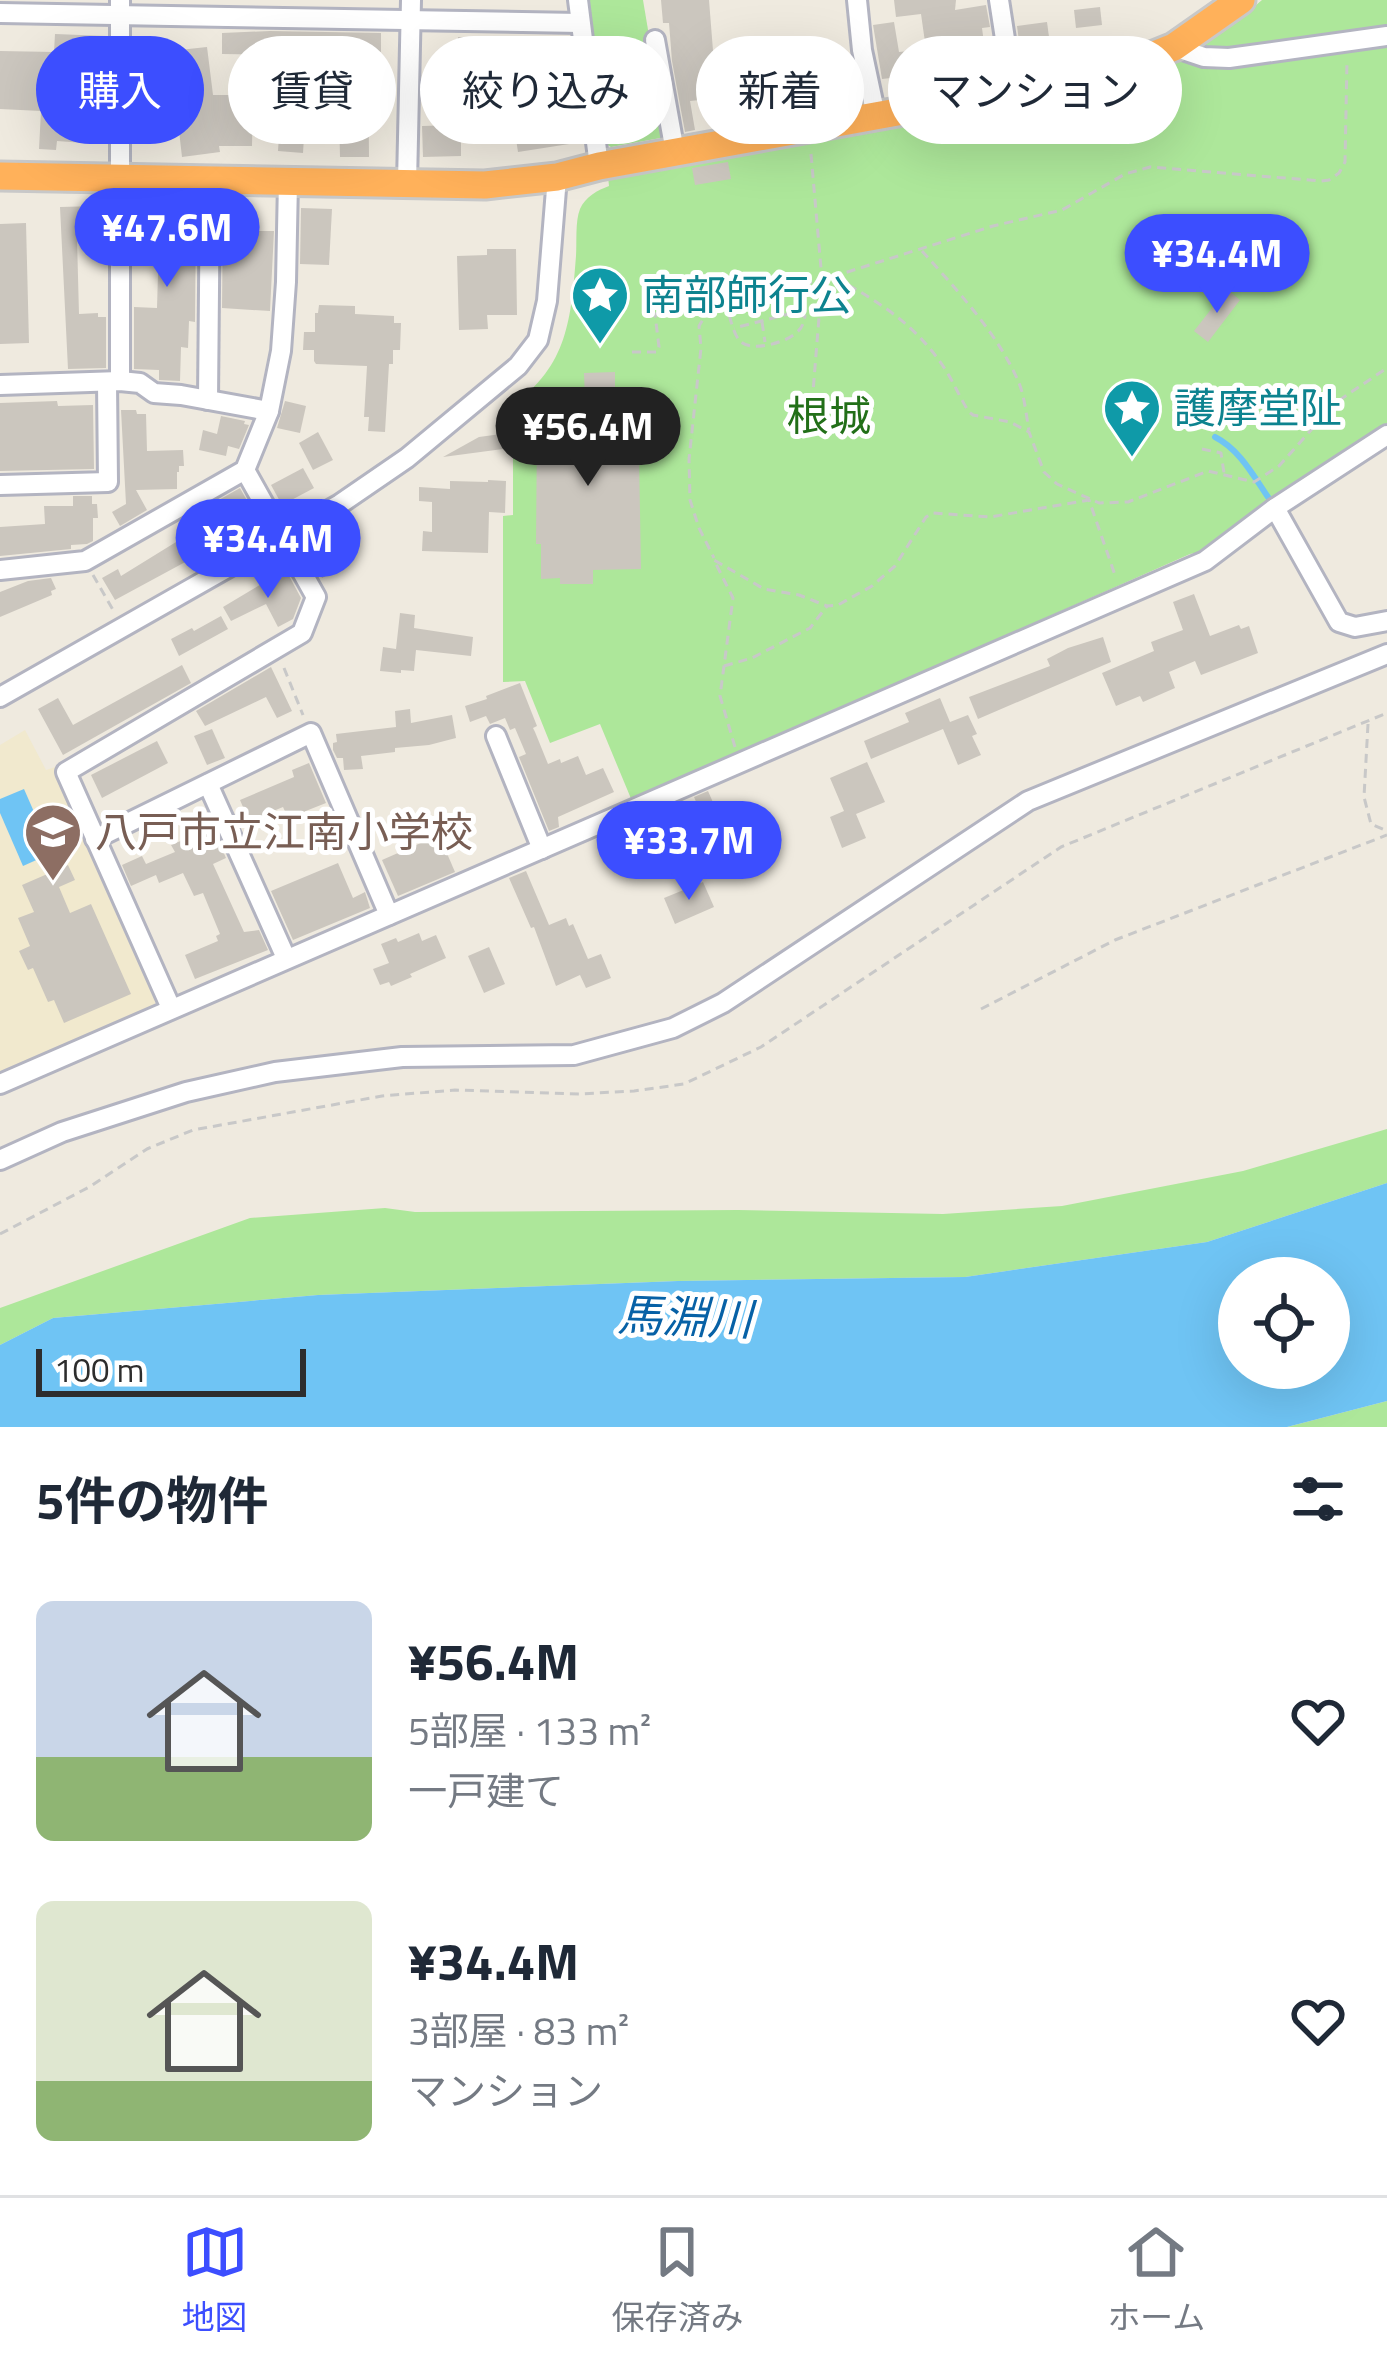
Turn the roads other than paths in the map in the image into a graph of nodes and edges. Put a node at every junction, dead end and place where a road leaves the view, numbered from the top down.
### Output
1 (411, 0) edge
2 (578, 0) edge
3 (857, 0) edge
4 (998, 0) edge
5 (1236, 2) edge
6 (120, 7) edge
7 (231, 9) edge
8 (0, 13) edge
9 (410, 22) junction
10 (580, 23) junction
11 (1004, 36) edge
12 (1387, 36) edge
13 (1182, 41) edge
14 (1182, 50) edge
15 (888, 114) edge
16 (876, 116) junction
17 (672, 131) edge
18 (676, 152) junction
19 (599, 166) junction
20 (0, 176) edge
21 (557, 177) junction
22 (121, 178) junction
23 (210, 180) junction
24 (288, 181) junction
25 (407, 183) junction
26 (114, 382) junction
27 (0, 385) edge
28 (208, 400) junction
29 (269, 411) junction
30 (1387, 435) edge
31 (245, 470) junction
32 (0, 485) edge
33 (1275, 508) junction
34 (283, 537) junction
35 (0, 570) edge
36 (1387, 621) edge
37 (1387, 654) edge
38 (0, 697) edge
39 (496, 736) dead end
40 (208, 784) junction
41 (95, 839) junction
42 (542, 849) junction
43 (388, 916) junction
44 (286, 958) junction
45 (171, 1008) junction
46 (0, 1084) edge
47 (0, 1160) edge

1 - 9 street
2 - 10 street
3 - 16 street
4 - 11 street
5 - 13 highway
6 - 7 street
6 - 8 street
6 - 22 street
7 - 9 street
9 - 10 street
9 - 25 street
10 - 19 street
12 - 14 street
15 - 16 highway
16 - 18 highway
17 - 18 street
18 - 19 highway
19 - 21 highway
20 - 22 highway
21 - 25 highway
21 - 34 street
22 - 23 highway
22 - 26 street
23 - 24 highway
23 - 28 street
24 - 25 highway
24 - 29 street
26 - 27 street
26 - 28 street
26 - 32 street
28 - 29 street
29 - 31 street
30 - 33 street
31 - 34 street
31 - 35 street
33 - 36 street
33 - 42 street
34 - 38 street
34 - 41 street
37 - 47 street
39 - 42 street
40 - 41 street
40 - 43 street
40 - 44 street
41 - 45 street
42 - 43 street
43 - 44 street
44 - 45 street
45 - 46 street

